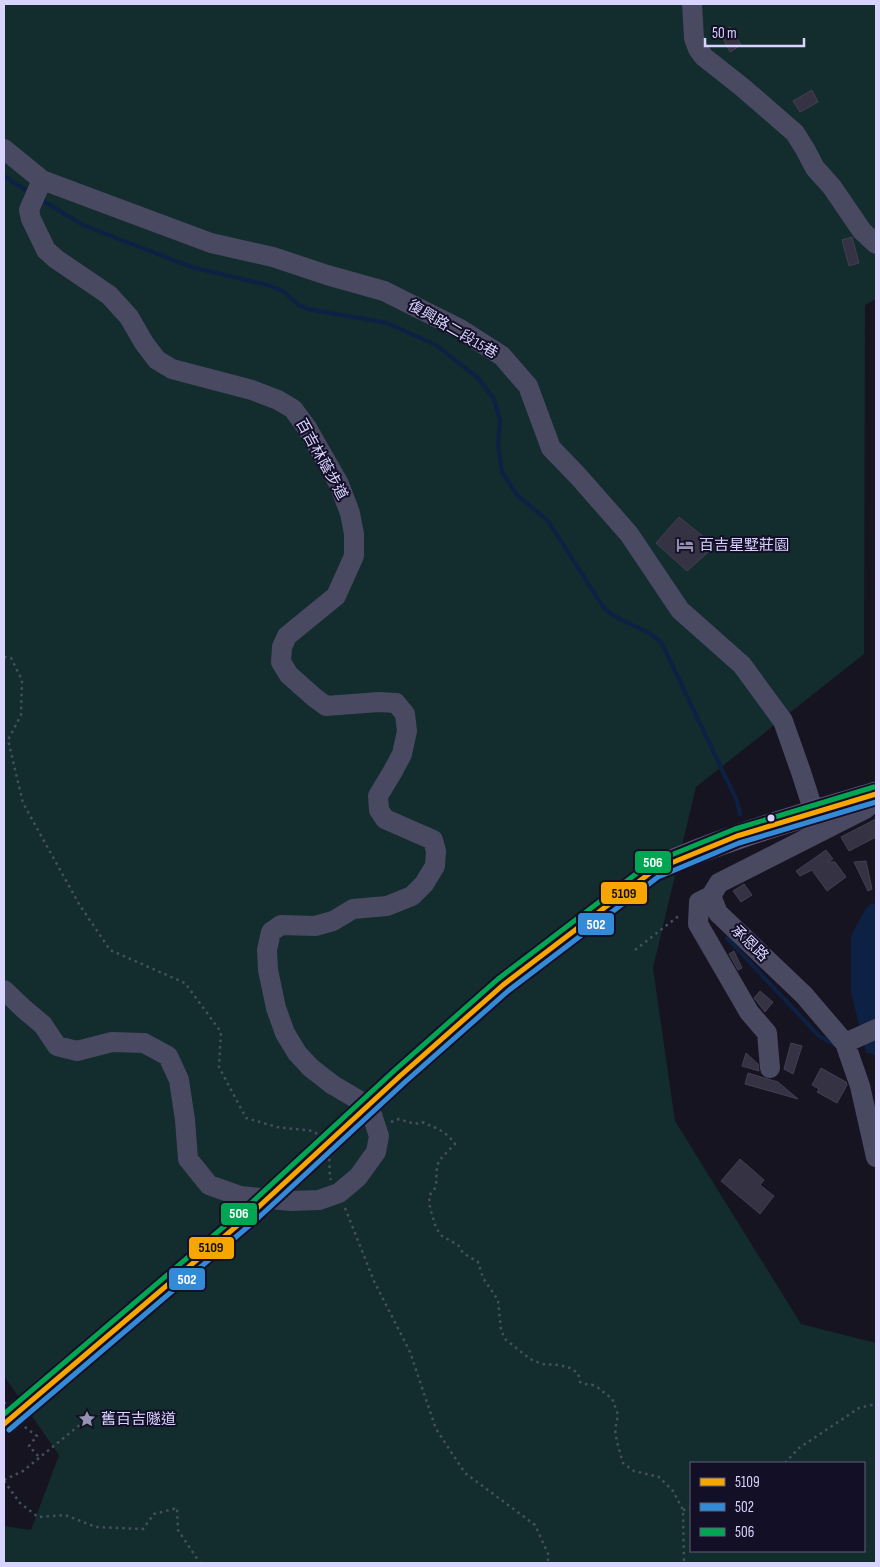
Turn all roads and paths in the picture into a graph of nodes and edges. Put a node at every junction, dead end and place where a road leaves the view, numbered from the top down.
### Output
1 (692, 4) edge
2 (4, 149) edge
3 (42, 180) junction
4 (876, 244) edge
5 (4, 657) edge
6 (876, 794) edge
7 (876, 800) edge
8 (817, 822) junction
9 (737, 836) junction
10 (761, 862) junction
11 (654, 870) tunnel mouth
12 (705, 899) junction
13 (635, 950) dead end
14 (4, 990) edge
15 (876, 1029) edge
16 (845, 1043) junction
17 (770, 1068) dead end
18 (379, 1136) junction
19 (876, 1157) edge
20 (339, 1193) junction
21 (876, 1404) edge
22 (4, 1417) edge
23 (87, 1419) dead end
24 (39, 1457) junction
25 (786, 1462) edge
26 (4, 1480) edge
27 (690, 1508) edge
28 (683, 1510) junction
29 (200, 1563) edge
30 (547, 1563) edge
31 (684, 1563) edge

1 - 4 street
2 - 3 street, 復興路二段15巷
3 - 8 street, 復興路二段15巷
3 - 18 street, 百吉林蔭步道
5 - 20 path
6 - 8 main road
7 - 8 street
8 - 9 main road
8 - 10 street
9 - 10 street
9 - 11 main road
10 - 12 street
12 - 13 path
12 - 16 street, 承恩路
12 - 17 street
14 - 20 street
15 - 16 street
16 - 19 street, 承恩路
18 - 20 street
18 - 28 path
20 - 30 path
21 - 25 path
22 - 24 path
23 - 24 path
24 - 26 path
26 - 29 path
27 - 28 path
28 - 31 path

